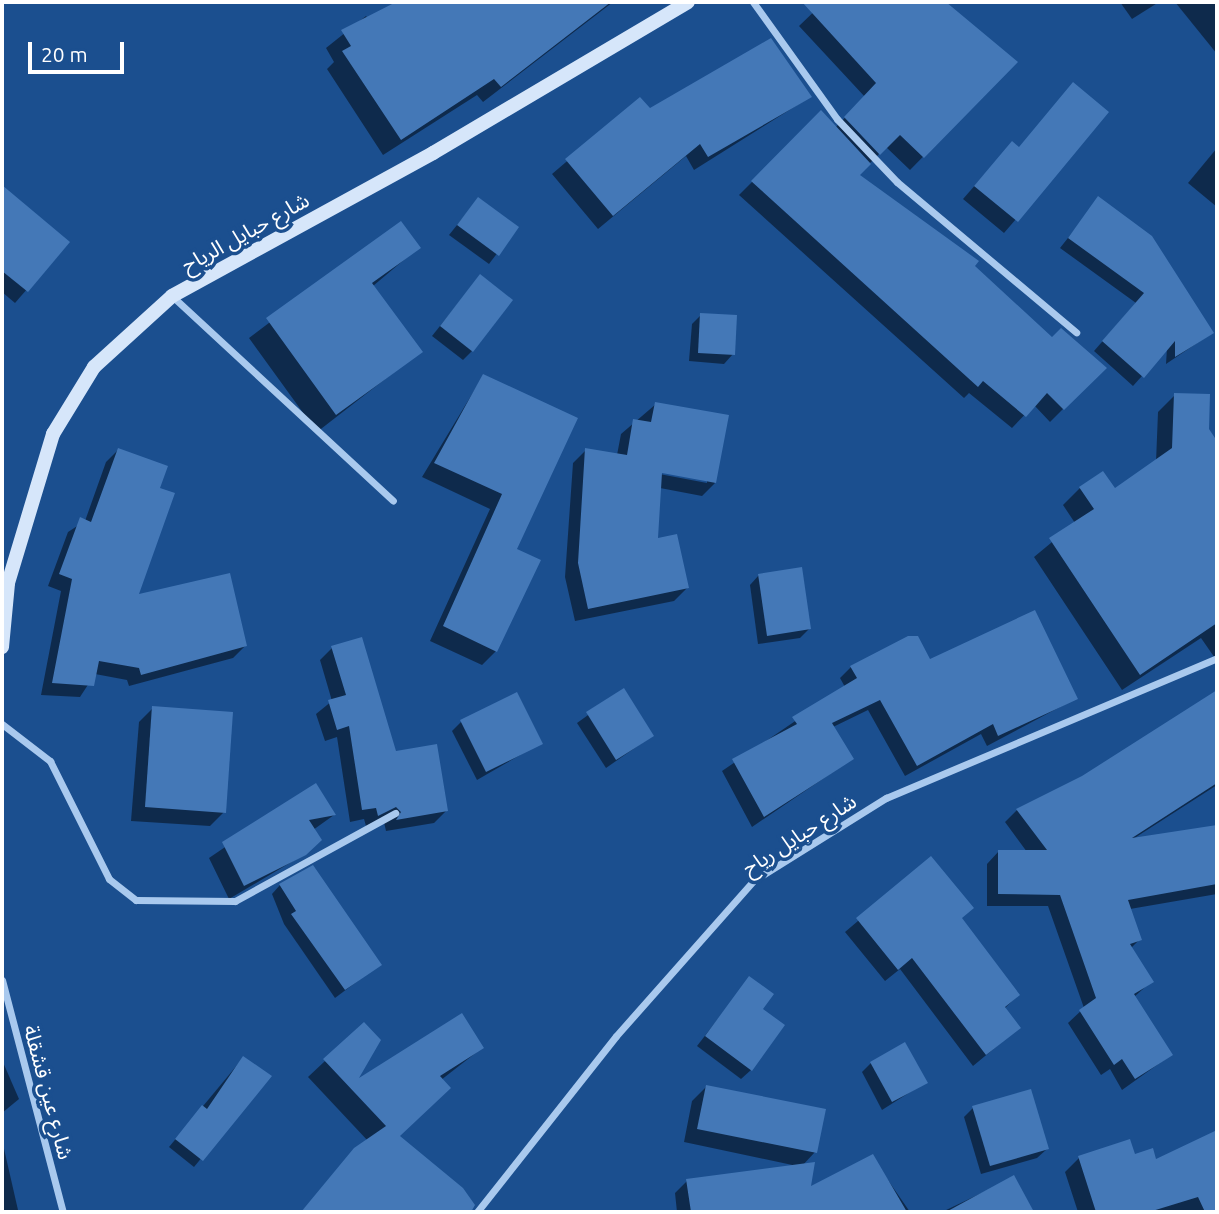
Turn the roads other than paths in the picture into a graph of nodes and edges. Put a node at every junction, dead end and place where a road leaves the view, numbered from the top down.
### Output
1 (688, 2) edge
2 (753, 2) edge
3 (172, 296) junction
4 (1076, 332) dead end
5 (393, 501) dead end
6 (2, 647) edge
7 (1217, 658) edge
8 (2, 724) edge
9 (395, 813) dead end
10 (2, 980) edge
11 (63, 1212) edge
12 (477, 1212) edge

1 - 3 street, شارع حبايل الرياح
2 - 4 street
3 - 5 street
3 - 6 street, شارع حبايل الرياح
7 - 12 street, شارع حبايل رياح
8 - 9 street
10 - 11 street, شارع عين قشقلة

